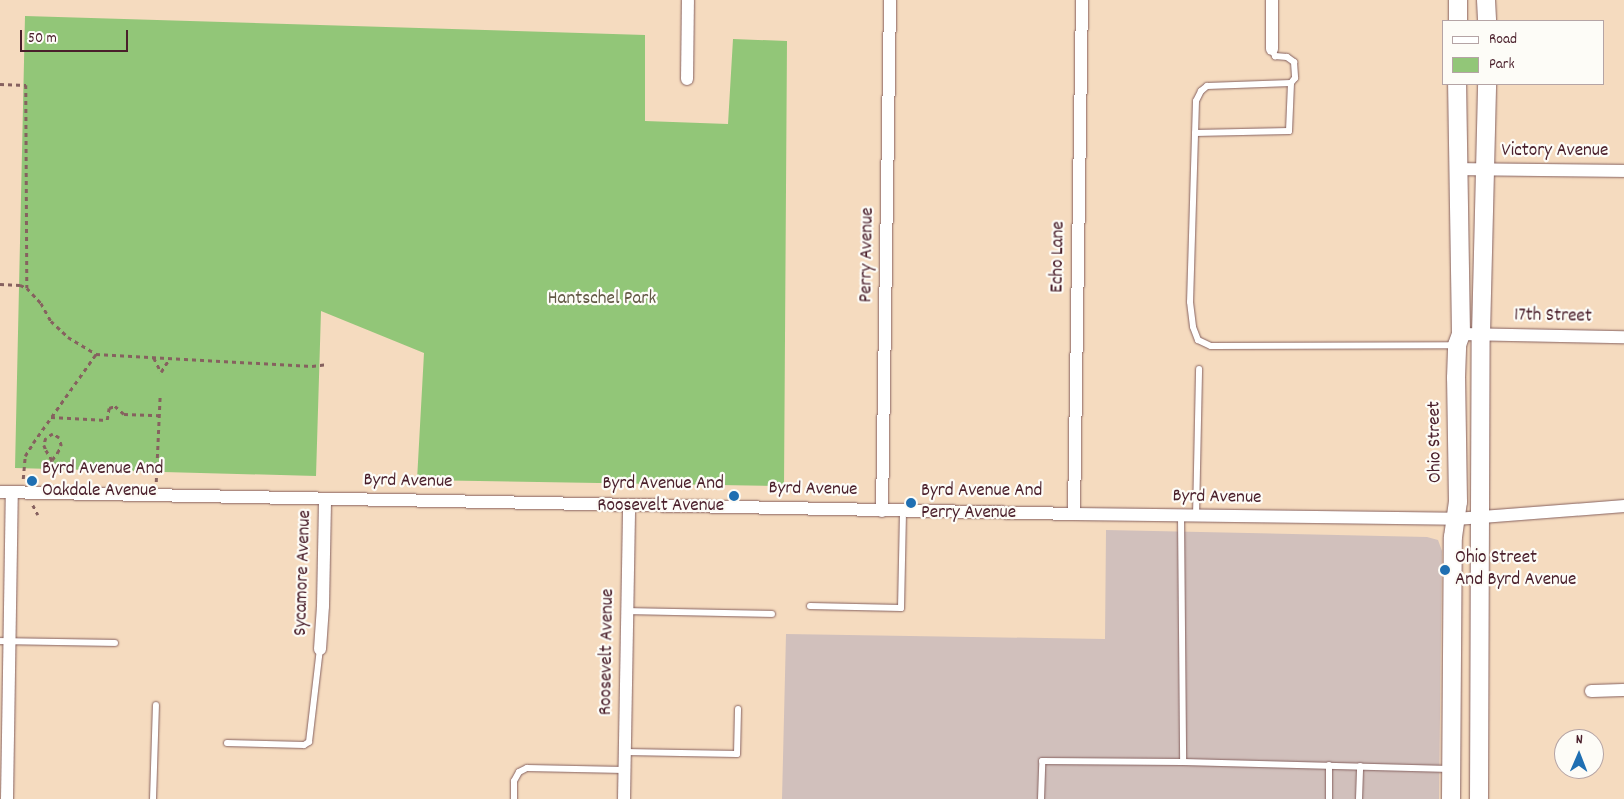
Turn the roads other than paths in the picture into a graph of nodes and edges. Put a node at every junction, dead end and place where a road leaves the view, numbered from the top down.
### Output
1 (688, 0) edge
2 (890, 0) edge
3 (1082, 0) edge
4 (1272, 0) edge
5 (1458, 0) edge
6 (1486, 0) edge
7 (1458, 20) edge
8 (1486, 20) edge
9 (1272, 49) joint
10 (687, 79) dead end
11 (1291, 83) junction
12 (1457, 85) edge
13 (1487, 85) edge
14 (1195, 133) junction
15 (1457, 169) junction
16 (1486, 170) junction
17 (1624, 171) edge
18 (1481, 334) junction
19 (1624, 337) edge
20 (1459, 340) junction
21 (1199, 369) dead end
22 (6, 492) edge
23 (325, 499) junction
24 (629, 505) junction
25 (1624, 506) edge
26 (882, 511) junction
27 (904, 511) junction
28 (1074, 514) junction
29 (1181, 516) junction
30 (1196, 516) junction
31 (1479, 519) junction
32 (1456, 520) junction
33 (810, 606) dead end
34 (627, 611) junction
35 (772, 614) dead end
36 (5, 641) edge
37 (115, 642) dead end
38 (320, 649) joint
39 (1624, 690) edge
40 (1591, 691) dead end
41 (156, 705) dead end
42 (738, 709) dead end
43 (227, 743) dead end
44 (625, 752) junction
45 (1183, 762) junction
46 (1329, 765) junction
47 (1360, 766) junction
48 (1452, 769) junction
49 (624, 770) junction
50 (4, 774) edge
51 (7, 799) edge
52 (153, 799) edge
53 (514, 799) edge
54 (624, 799) edge
55 (1041, 799) edge
56 (1329, 799) edge
57 (1359, 799) edge
58 (1451, 799) edge
59 (1479, 799) edge

1 - 10 street
2 - 26 street, Perry Avenue
3 - 28 street, Echo Lane
4 - 9 street
5 - 7 street
6 - 8 street
9 - 11 lane
11 - 14 lane
11 - 14 lane
12 - 15 street, Ohio Street
13 - 16 street
14 - 20 lane
15 - 16 street, Victory Avenue
15 - 20 street, Ohio Street
16 - 17 street, Victory Avenue
16 - 18 street
18 - 19 street, 17th Street
18 - 20 street, 17th Street
18 - 31 street
20 - 32 street, Ohio Street
21 - 30 lane
22 - 23 street, Byrd Avenue
22 - 36 street
23 - 24 street, Byrd Avenue
23 - 38 street, Sycamore Avenue
24 - 26 street, Byrd Avenue
24 - 34 street, Roosevelt Avenue
25 - 31 street, Byrd Avenue
26 - 27 street, Byrd Avenue
27 - 28 street, Byrd Avenue
27 - 33 lane
28 - 29 street, Byrd Avenue
29 - 30 street, Byrd Avenue
29 - 45 lane
30 - 32 street, Byrd Avenue
31 - 32 street, Byrd Avenue
31 - 59 street
32 - 48 street, Ohio Street
34 - 35 lane
34 - 44 street, Roosevelt Avenue
36 - 37 lane
36 - 50 street
38 - 43 lane
39 - 40 street
41 - 52 lane
42 - 44 lane
44 - 49 street, Roosevelt Avenue
45 - 46 lane
45 - 55 lane
46 - 47 lane
46 - 56 lane
47 - 48 lane
47 - 57 lane
48 - 58 street, Ohio Street
49 - 53 lane
49 - 54 street, Roosevelt Avenue
50 - 51 street

